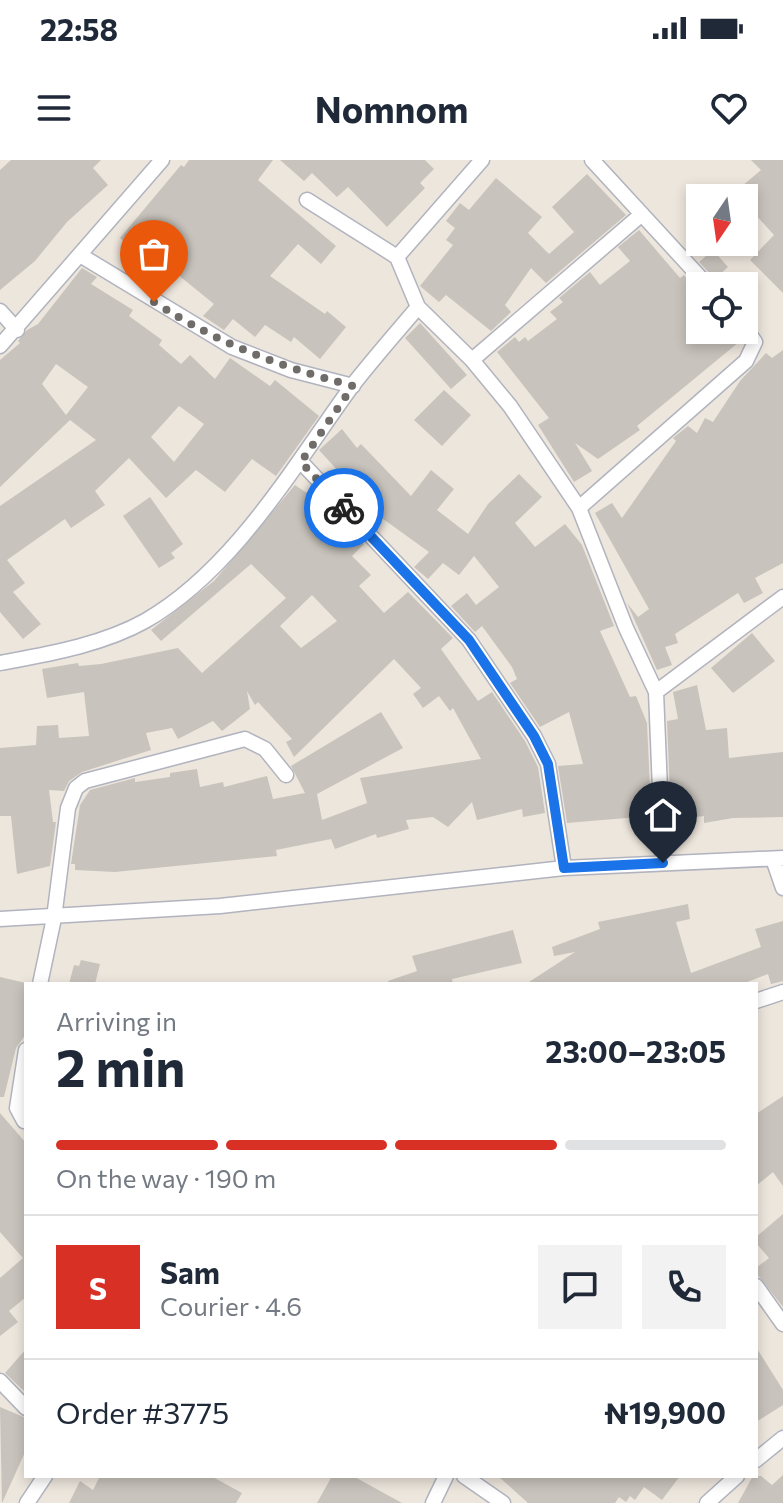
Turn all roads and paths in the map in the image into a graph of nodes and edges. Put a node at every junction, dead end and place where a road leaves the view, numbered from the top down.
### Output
1 (162, 160) edge
2 (482, 160) edge
3 (592, 160) edge
4 (307, 200) dead end
5 (642, 214) junction
6 (80, 255) junction
7 (397, 257) junction
8 (695, 272) edge
9 (418, 307) junction
10 (0, 311) edge
11 (17, 330) junction
12 (754, 344) edge
13 (0, 346) edge
14 (472, 360) junction
15 (353, 386) junction
16 (301, 462) junction
17 (579, 508) junction
18 (783, 597) edge
19 (0, 663) edge
20 (656, 692) junction
21 (286, 775) dead end
22 (778, 859) edge
23 (663, 863) junction
24 (564, 868) junction
25 (783, 888) edge
26 (54, 918) junction
27 (0, 919) edge
28 (40, 982) edge
29 (783, 992) edge
30 (758, 1000) edge
31 (24, 1063) edge
32 (24, 1121) dead end
33 (758, 1289) edge
34 (783, 1324) edge
35 (0, 1381) edge
36 (24, 1406) edge
37 (783, 1438) edge
38 (758, 1458) edge
39 (44, 1478) edge
40 (445, 1478) edge
41 (467, 1478) edge
42 (735, 1478) edge
43 (27, 1503) edge
44 (433, 1503) edge
45 (503, 1503) edge
46 (707, 1503) edge

1 - 6 street
2 - 7 street
3 - 5 street
4 - 7 street
5 - 8 street
5 - 14 street
6 - 11 street
6 - 15 street
7 - 9 street
9 - 14 street
9 - 15 street
10 - 11 street
11 - 13 street
12 - 17 street
14 - 17 street
15 - 16 street
16 - 19 street
16 - 24 street
17 - 20 street
18 - 20 street
20 - 23 street
21 - 26 street
22 - 23 street
22 - 25 street
23 - 24 street
24 - 26 street
26 - 27 street
26 - 28 street
29 - 30 street
31 - 32 street
33 - 34 street
35 - 36 street
37 - 38 street
39 - 43 street
40 - 44 street
41 - 45 street
42 - 46 street

